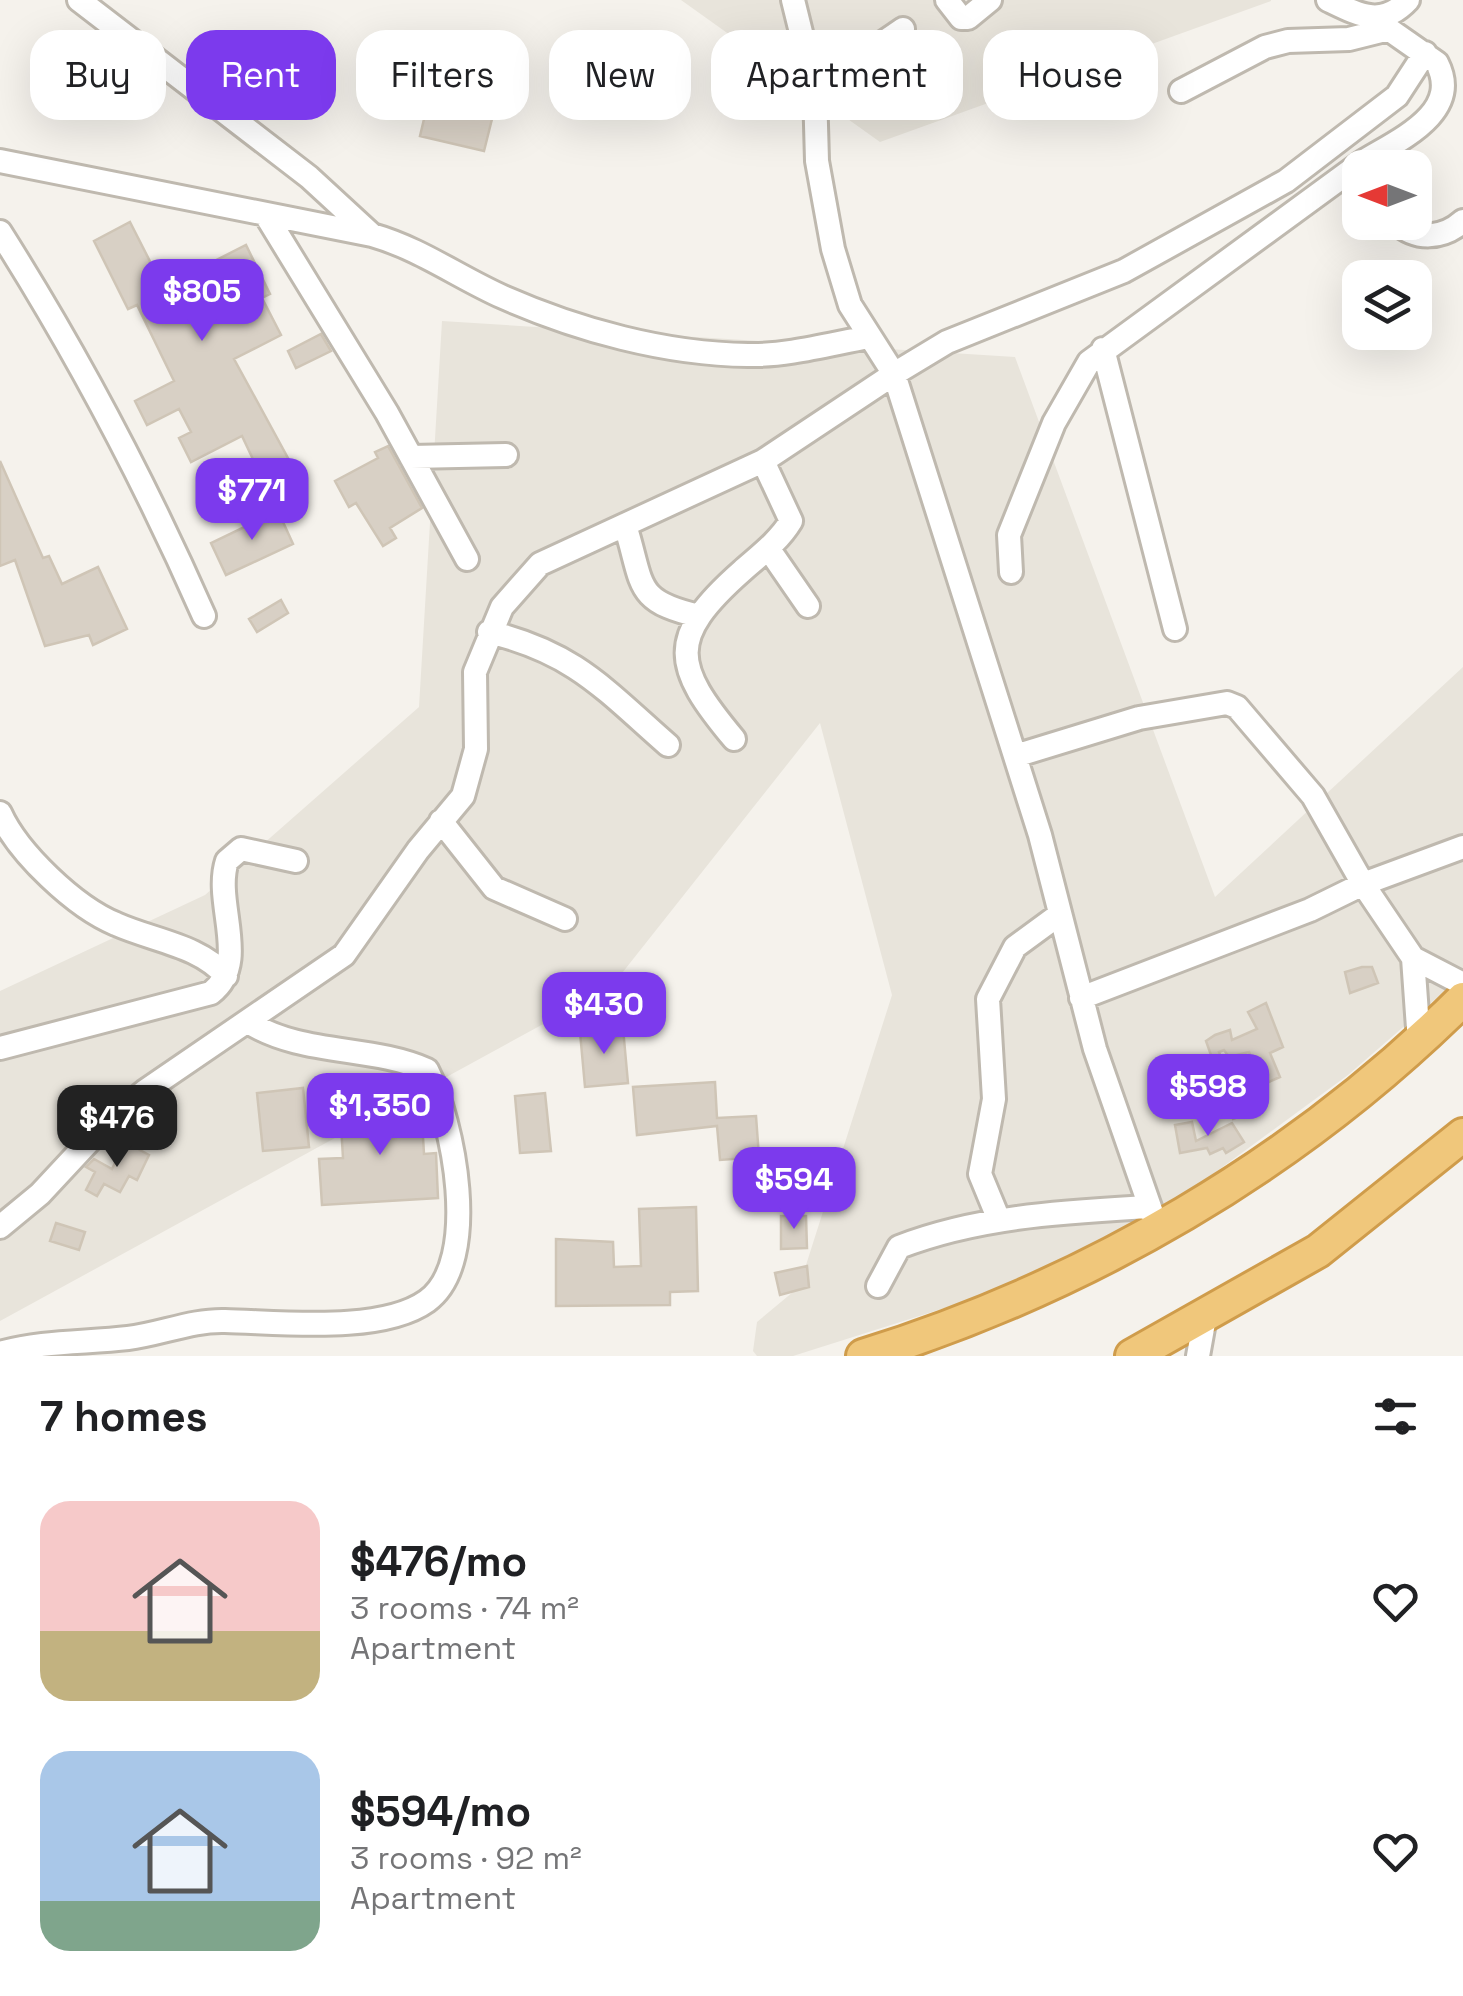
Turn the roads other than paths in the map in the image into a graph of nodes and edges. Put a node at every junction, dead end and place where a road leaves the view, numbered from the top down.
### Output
1 (79, 0) edge
2 (793, 0) edge
3 (947, 0) edge
4 (990, 0) edge
5 (1328, 0) edge
6 (1408, 0) edge
7 (1382, 24) junction
8 (801, 30) edge
9 (1425, 53) junction
10 (1181, 91) dead end
11 (816, 120) edge
12 (1404, 140) junction
13 (1401, 150) edge
14 (0, 161) edge
15 (267, 217) junction
16 (1463, 221) edge
17 (0, 232) edge
18 (372, 235) junction
19 (1432, 236) edge
20 (869, 338) junction
21 (1102, 349) junction
22 (894, 374) junction
23 (506, 455) dead end
24 (411, 457) junction
25 (763, 462) junction
26 (625, 525) junction
27 (768, 548) junction
28 (466, 559) dead end
29 (1012, 572) dead end
30 (808, 606) dead end
31 (204, 616) dead end
32 (700, 616) junction
33 (1174, 629) dead end
34 (490, 632) junction
35 (734, 739) dead end
36 (668, 745) dead end
37 (1015, 756) junction
38 (0, 813) edge
39 (440, 822) junction
40 (1463, 847) edge
41 (296, 860) dead end
42 (1364, 884) junction
43 (1060, 914) junction
44 (566, 919) dead end
45 (1413, 958) junction
46 (226, 976) junction
47 (1463, 984) edge
48 (1082, 998) junction
49 (1463, 999) edge
50 (248, 1022) junction
51 (1420, 1042) junction
52 (0, 1048) edge
53 (1463, 1135) edge
54 (1154, 1218) junction
55 (998, 1220) junction
56 (0, 1227) edge
57 (878, 1286) dead end
58 (1206, 1318) junction
59 (0, 1353) edge
60 (863, 1356) edge
61 (1132, 1356) edge
62 (1198, 1356) edge

1 - 18 street
2 - 8 street
3 - 4 street
5 - 7 street
6 - 7 street
7 - 9 street
7 - 10 street
9 - 12 street
9 - 22 street
11 - 20 street
12 - 13 street
12 - 21 street
14 - 15 street
15 - 18 street
15 - 24 street
16 - 19 street
17 - 31 street
18 - 20 street
20 - 22 street
21 - 29 street
21 - 33 street
22 - 25 street
22 - 37 street
23 - 24 street
24 - 28 street
25 - 26 street
25 - 27 street
26 - 32 street
26 - 34 street
27 - 30 street
27 - 32 street
32 - 35 street
34 - 36 street
34 - 39 street
37 - 42 street
37 - 43 street
38 - 46 street
39 - 44 street
39 - 50 street
40 - 42 street
41 - 46 street
42 - 45 street
42 - 48 street
43 - 48 street
43 - 55 street
45 - 47 street
45 - 51 street
46 - 52 street
48 - 54 street
49 - 51 highway
50 - 56 street
50 - 59 street
51 - 54 highway
53 - 58 highway
54 - 55 street
54 - 60 highway
55 - 57 street
58 - 61 highway
58 - 62 street

